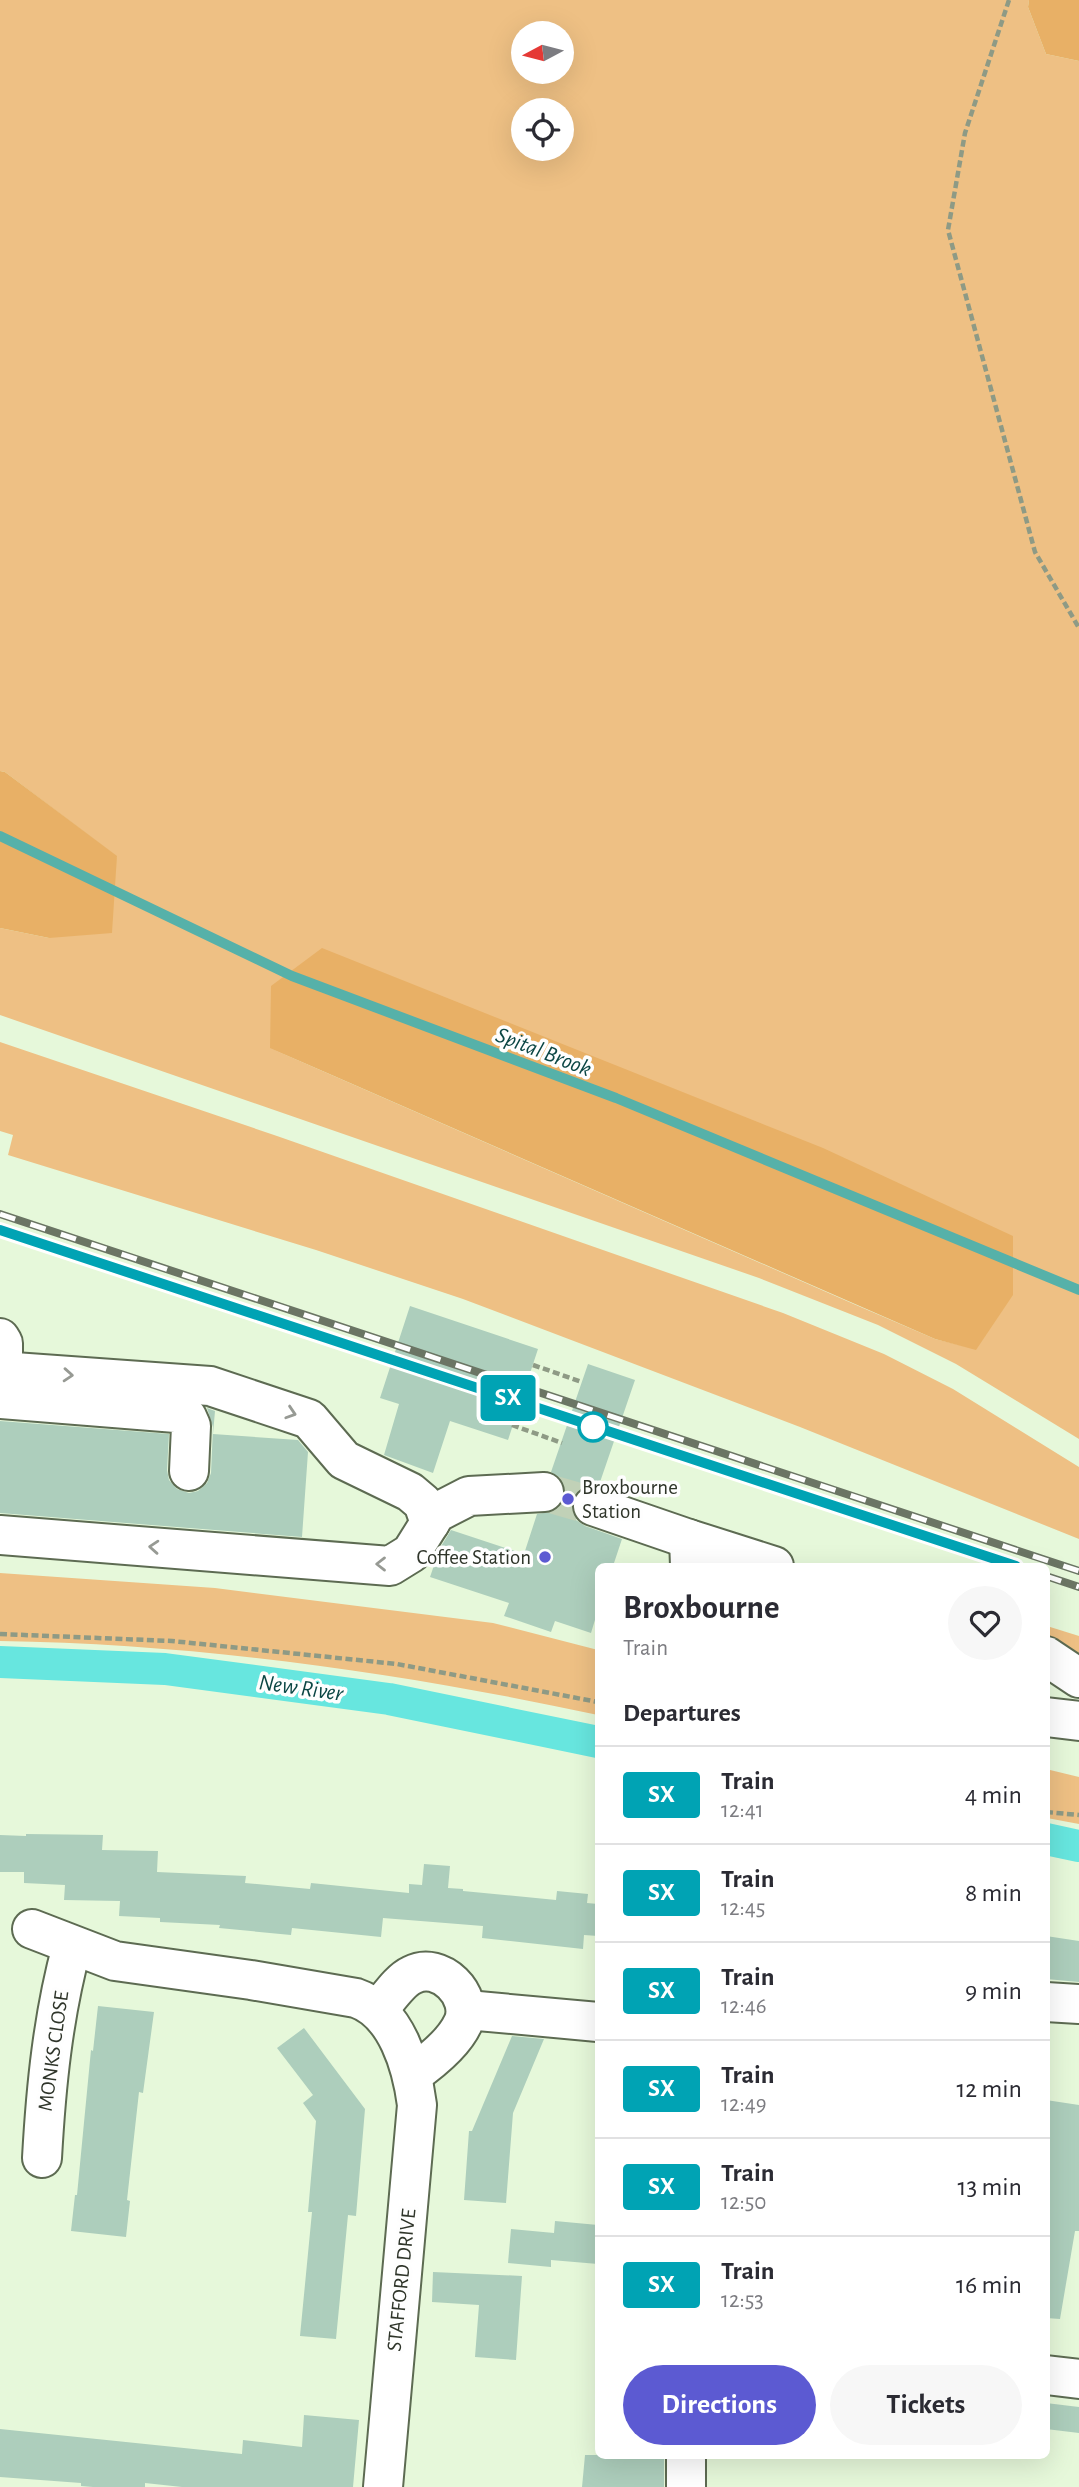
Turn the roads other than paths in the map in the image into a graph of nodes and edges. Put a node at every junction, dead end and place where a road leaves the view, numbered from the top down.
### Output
1 (1, 1378) edge
2 (188, 1471) dead end
3 (379, 1477) junction
4 (544, 1492) tunnel mouth
5 (479, 1496) junction
6 (593, 1506) tunnel mouth
7 (430, 1524) junction
8 (0, 1535) edge
9 (690, 1553) edge
10 (755, 1563) edge
11 (1050, 1660) edge
12 (1079, 1678) edge
13 (1050, 1717) edge
14 (1079, 1721) edge
15 (32, 1929) dead end
16 (72, 1946) junction
17 (1050, 2002) edge
18 (1079, 2004) edge
19 (378, 2010) junction
20 (467, 2010) junction
21 (595, 2022) edge
22 (413, 2074) junction
23 (42, 2158) dead end
24 (1050, 2375) edge
25 (1079, 2379) edge
26 (686, 2459) edge
27 (383, 2487) edge
28 (686, 2487) edge

1 - 2 street
1 -> 3 street
3 - 5 street
3 - 7 street
4 - 5 street
5 - 7 street
6 - 9 street
7 -> 8 street
9 - 10 street
11 - 12 street
13 - 14 street
15 - 16 street
16 - 19 street
16 - 23 street, MONKS CLOSE
17 - 18 street
19 - 20 street
19 - 22 street, STAFFORD DRIVE
20 - 21 street
20 - 22 street
22 - 27 street, STAFFORD DRIVE
24 - 25 street
26 - 28 street

